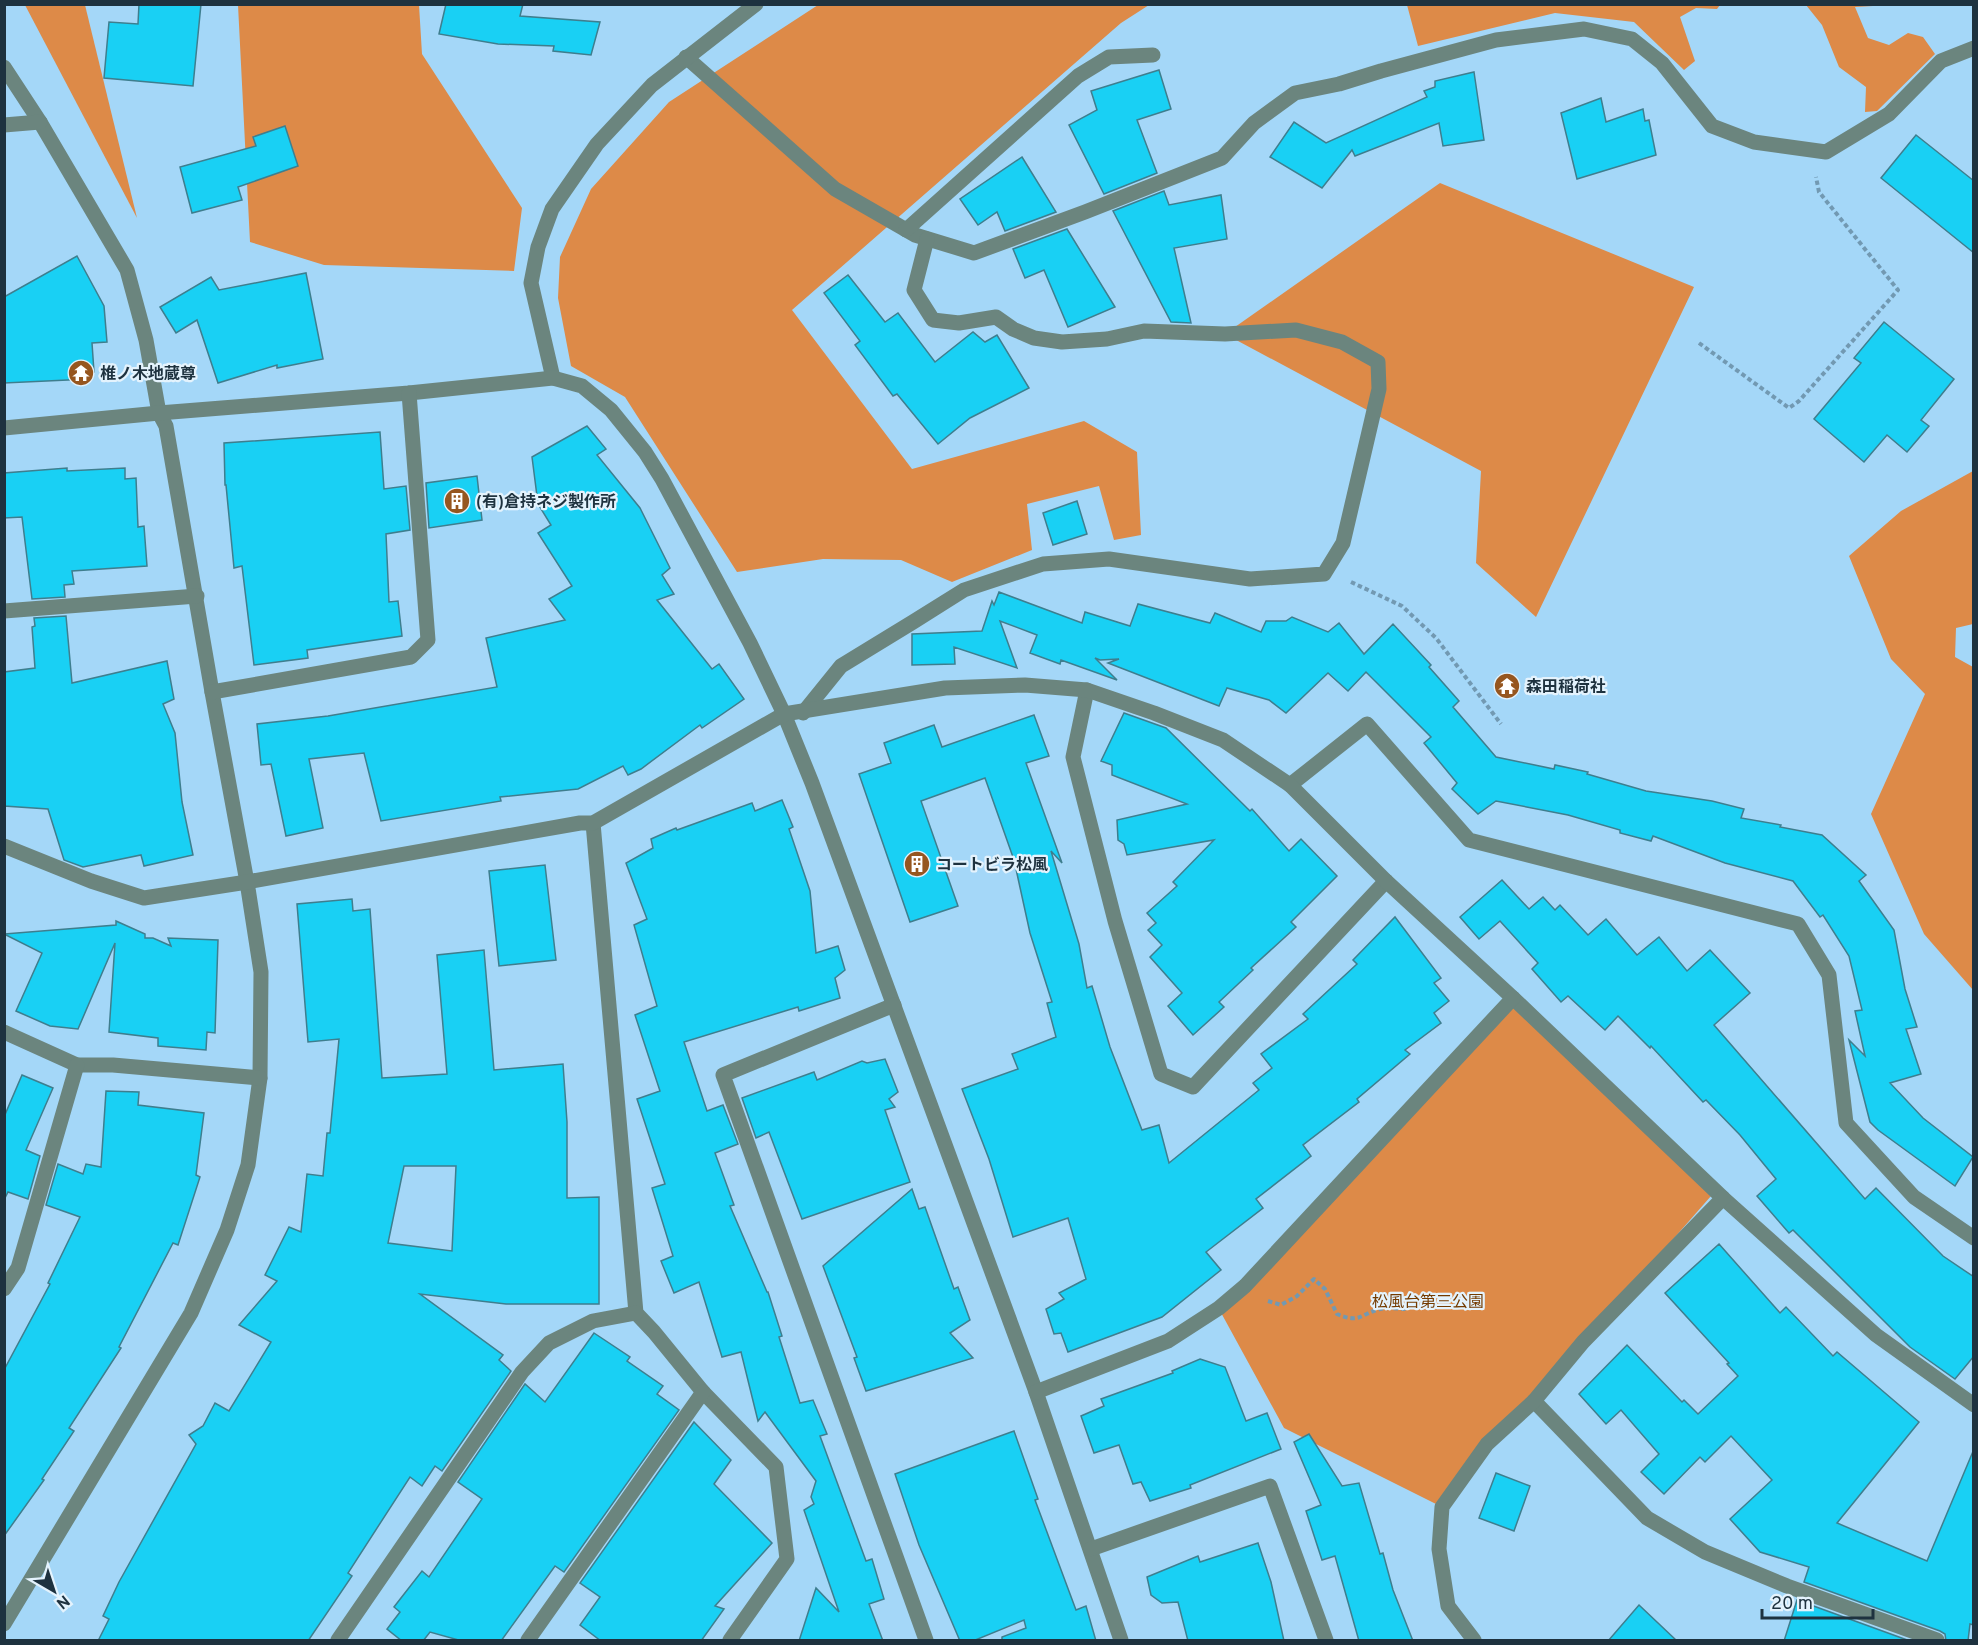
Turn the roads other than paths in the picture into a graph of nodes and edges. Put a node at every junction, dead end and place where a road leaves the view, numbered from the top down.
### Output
1 (756, 4) edge
2 (1974, 48) edge
3 (1153, 55) dead end
4 (686, 57) junction
5 (4, 66) edge
6 (40, 122) junction
7 (4, 125) edge
8 (906, 230) junction
9 (927, 239) junction
10 (553, 378) junction
11 (409, 393) junction
12 (159, 413) junction
13 (4, 428) edge
14 (196, 596) junction
15 (4, 611) edge
16 (1087, 690) junction
17 (212, 692) junction
18 (803, 713) junction
19 (784, 714) junction
20 (1290, 785) junction
21 (593, 823) junction
22 (4, 846) edge
23 (1386, 881) junction
24 (247, 882) junction
25 (1513, 998) junction
26 (894, 1005) junction
27 (4, 1032) edge
28 (77, 1065) junction
29 (260, 1078) junction
30 (1723, 1198) junction
31 (1974, 1238) edge
32 (4, 1289) edge
33 (636, 1313) junction
34 (703, 1392) junction
35 (1036, 1392) junction
36 (1534, 1401) junction
37 (1974, 1405) edge
38 (1090, 1549) junction
39 (4, 1624) edge
40 (338, 1641) edge
41 (528, 1641) edge
42 (730, 1641) edge
43 (926, 1641) edge
44 (1121, 1641) edge
45 (1326, 1641) edge
46 (1474, 1641) edge
47 (1938, 1641) edge

1 - 4 street
2 - 9 street
3 - 8 street
4 - 8 street
4 - 10 street
5 - 6 street
6 - 7 street
6 - 12 street
8 - 9 street
9 - 18 street
10 - 11 street
10 - 19 street
11 - 12 street
11 - 17 street
12 - 13 street
12 - 14 street
14 - 15 street
14 - 17 street
16 - 18 street
16 - 20 street
16 - 23 street
17 - 24 street
18 - 19 street
19 - 21 street
19 - 26 street
20 - 23 street
20 - 31 street
21 - 24 street
21 - 33 street
22 - 24 street
23 - 25 street
24 - 29 street
25 - 30 street
25 - 35 street
26 - 35 street
26 - 43 street
27 - 28 street
28 - 29 street
28 - 32 street
29 - 39 street
30 - 36 street
30 - 37 street
33 - 34 street
33 - 40 street
34 - 41 street
34 - 42 street
35 - 38 street
36 - 46 street
36 - 47 street
38 - 44 street
38 - 45 street

